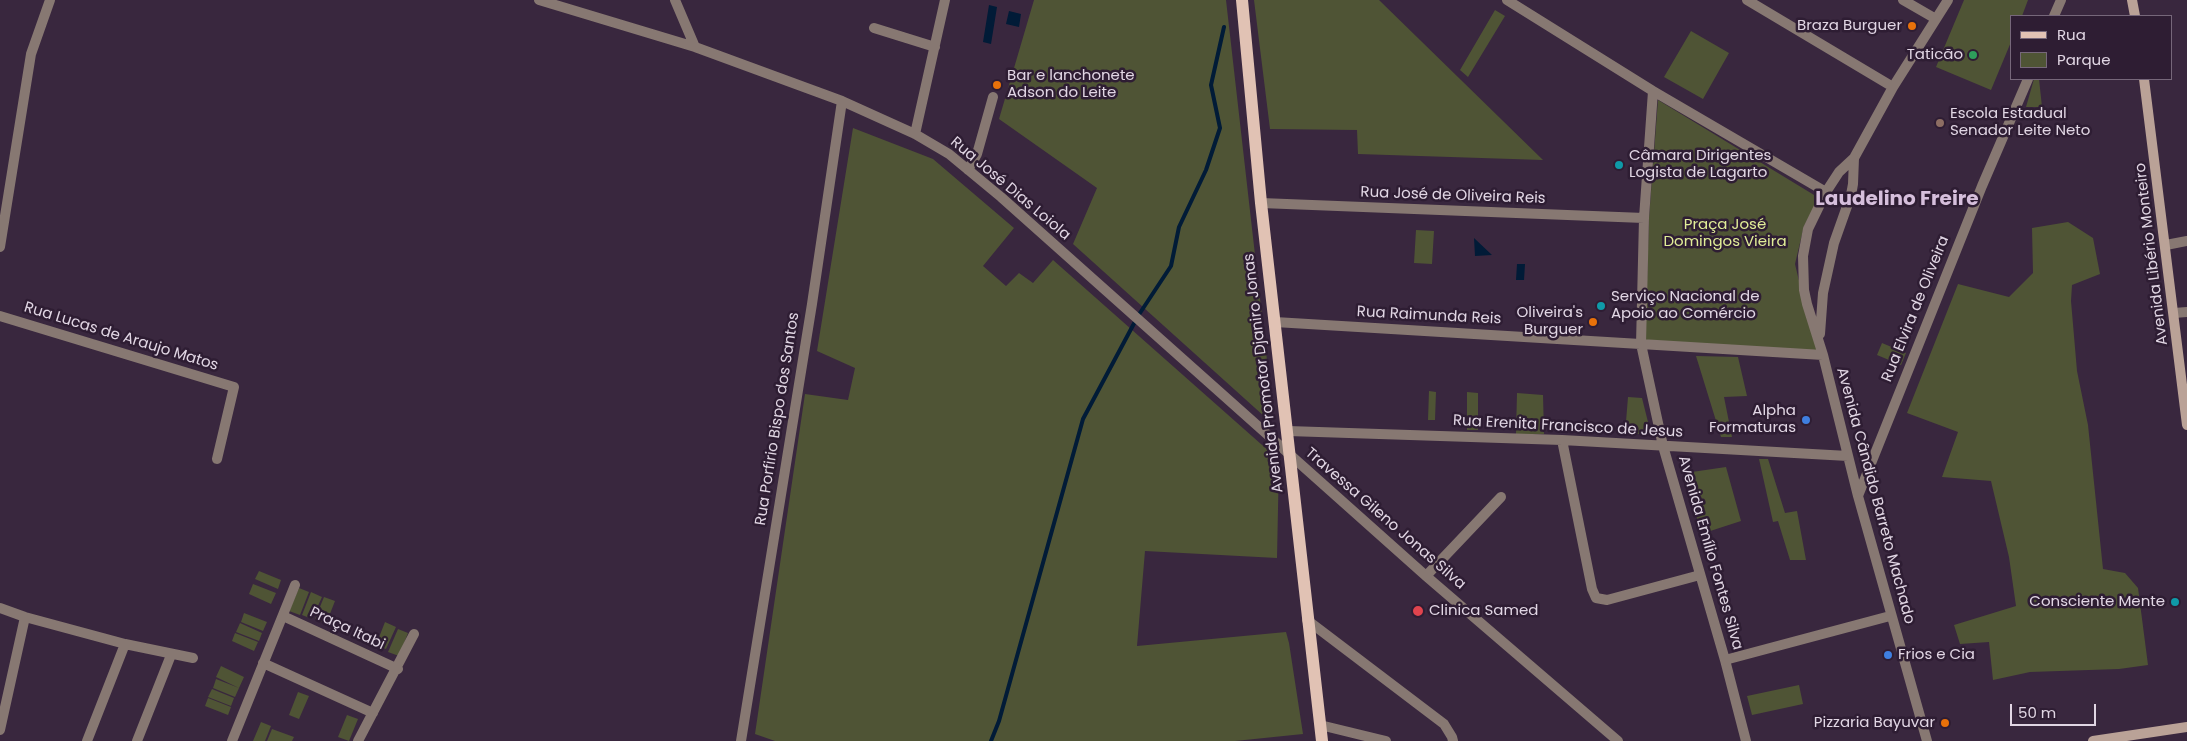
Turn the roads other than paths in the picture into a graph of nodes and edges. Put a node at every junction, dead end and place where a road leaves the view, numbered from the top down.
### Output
1 (50, 0) edge
2 (540, 0) edge
3 (674, 0) edge
4 (945, 0) edge
5 (1242, 0) edge
6 (1507, 0) edge
7 (1747, 0) edge
8 (1904, 0) edge
9 (1948, 0) edge
10 (2061, 0) edge
11 (2132, 0) edge
12 (2054, 15) edge
13 (2134, 15) edge
14 (1936, 19) junction
15 (874, 28) dead end
16 (695, 47) junction
17 (935, 47) junction
18 (2028, 80) edge
19 (2144, 80) edge
20 (1893, 87) junction
21 (1653, 91) junction
22 (993, 97) dead end
23 (842, 101) junction
24 (915, 134) junction
25 (1854, 158) junction
26 (968, 170) junction
27 (1839, 172) junction
28 (1854, 178) junction
29 (1826, 192) junction
30 (1261, 203) junction
31 (1644, 218) junction
32 (2187, 241) edge
33 (2166, 245) junction
34 (0, 247) edge
35 (2187, 312) edge
36 (2174, 314) junction
37 (0, 316) edge
38 (1275, 322) junction
39 (1641, 344) junction
40 (1822, 350) junction
41 (2185, 400) edge
42 (2187, 425) edge
43 (1288, 430) junction
44 (1562, 440) junction
45 (1663, 446) junction
46 (1848, 456) junction
47 (1291, 457) junction
48 (217, 458) dead end
49 (1858, 496) junction
50 (1501, 497) dead end
51 (1700, 575) junction
52 (1426, 576) junction
53 (295, 585) dead end
54 (0, 608) edge
55 (283, 616) junction
56 (1890, 616) junction
57 (25, 617) junction
58 (1307, 620) junction
59 (414, 634) dead end
60 (125, 644) junction
61 (171, 655) junction
62 (192, 658) dead end
63 (1725, 660) junction
64 (263, 663) junction
65 (398, 669) junction
66 (373, 714) junction
67 (1320, 725) junction
68 (2187, 727) edge
69 (0, 730) edge
70 (87, 741) edge
71 (137, 741) edge
72 (232, 741) edge
73 (358, 741) edge
74 (741, 741) edge
75 (1322, 741) edge
76 (1386, 741) edge
77 (1452, 741) edge
78 (1618, 741) edge
79 (1746, 741) edge
80 (1927, 741) edge
81 (2093, 741) edge

1 - 34 street
2 - 16 street, Rua José Dias Loiola
3 - 16 street
4 - 17 street
5 - 30 main road, Avenida Promotor Djaniro Jonas
6 - 21 street
7 - 20 street
8 - 14 street
9 - 14 street
10 - 12 street
11 - 13 main road
14 - 20 street
15 - 17 street
16 - 23 street, Rua José Dias Loiola
17 - 24 street
18 - 49 street, Rua Elvira de Oliveira
19 - 33 main road, Avenida Libério Monteiro
20 - 25 street
21 - 29 street
21 - 31 street
22 - 26 street
23 - 24 street, Rua José Dias Loiola
23 - 74 street, Rua Porfirio Bispo dos Santos
24 - 26 street, Rua José Dias Loiola
25 - 27 street
25 - 28 street
26 - 47 street, Rua José Dias Loiola
27 - 28 street
27 - 29 street
28 - 40 street
29 - 40 street
30 - 31 street, Rua José de Oliveira Reis
30 - 38 main road, Avenida Promotor Djaniro Jonas
31 - 39 street
32 - 33 street
33 - 36 main road, Avenida Libério Monteiro
35 - 36 street
36 - 41 main road, Avenida Libério Monteiro
37 - 48 street, Rua Lucas de Araujo Matos
38 - 39 street, Rua Raimunda Reis
38 - 43 main road, Avenida Promotor Djaniro Jonas
39 - 40 street
39 - 45 street, Avenida Emílio Fontes Silva
40 - 46 street, Avenida Cândido Barreto Machado
41 - 42 main road, Avenida Libério Monteiro
43 - 44 street, Rua Erenita Francisco de Jesus
43 - 47 main road, Avenida Promotor Djaniro Jonas
44 - 45 street, Rua Erenita Francisco de Jesus
44 - 51 street
45 - 46 street, Rua Erenita Francisco de Jesus
45 - 51 street, Avenida Emílio Fontes Silva
46 - 49 street, Avenida Cândido Barreto Machado
47 - 52 street, Travessa Gileno Jonas Silva
47 - 58 main road, Avenida Promotor Djaniro Jonas
49 - 56 street, Avenida Cândido Barreto Machado
50 - 52 street
51 - 63 street, Avenida Emílio Fontes Silva
52 - 78 street, Travessa Gileno Jonas Silva
53 - 55 street
54 - 57 street
55 - 64 street
55 - 65 street, Praça Itabi
56 - 63 street
56 - 80 street, Avenida Cândido Barreto Machado
57 - 60 street
57 - 69 street
58 - 67 main road, Avenida Promotor Djaniro Jonas
58 - 77 street
59 - 65 street
60 - 61 street
60 - 70 street
61 - 62 street
61 - 71 street
63 - 79 street, Avenida Emílio Fontes Silva
64 - 66 street
64 - 72 street
65 - 66 street
66 - 73 street
67 - 75 main road, Avenida Promotor Djaniro Jonas
67 - 76 street
68 - 81 main road

